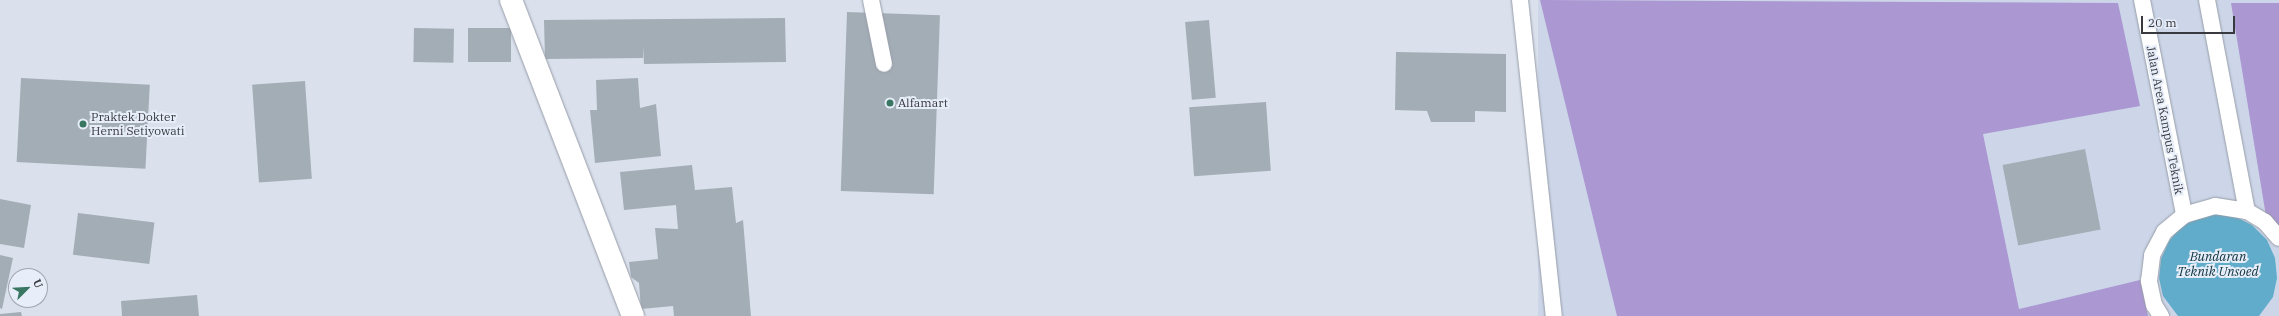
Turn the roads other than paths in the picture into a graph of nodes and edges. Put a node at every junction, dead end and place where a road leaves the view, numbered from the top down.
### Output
1 (510, 0) edge
2 (871, 0) edge
3 (1520, 0) edge
4 (2142, 0) edge
5 (2207, 0) edge
6 (884, 64) dead end
7 (2247, 211) junction
8 (2184, 216) junction
9 (2279, 238) edge
10 (633, 316) edge
11 (1554, 316) edge
12 (2161, 316) edge

1 - 10 street
2 - 6 lane
3 - 11 lane
4 - 8 lane, Jalan Area Kampus Teknik
5 - 7 lane
7 - 8 lane
7 - 9 lane
8 - 12 lane

